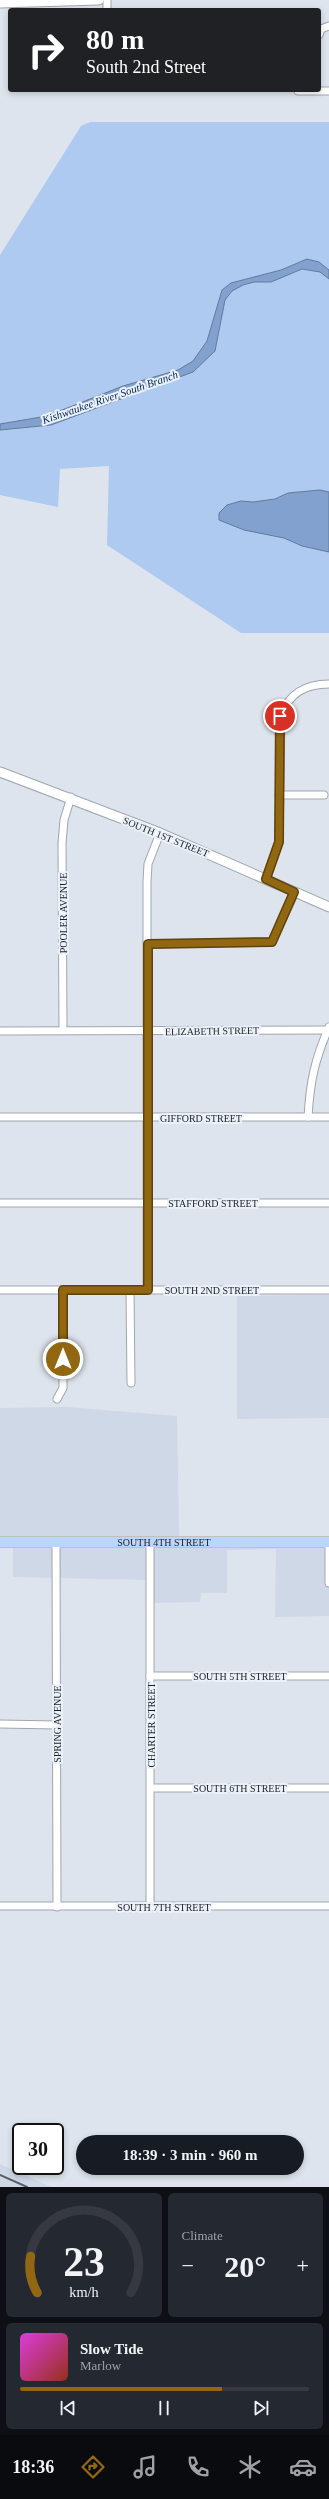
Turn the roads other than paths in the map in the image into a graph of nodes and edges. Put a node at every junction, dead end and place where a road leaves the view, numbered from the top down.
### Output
1 (99, 0) edge
2 (0, 3) edge
3 (328, 684) edge
4 (0, 772) edge
5 (279, 794) junction
6 (324, 795) dead end
7 (71, 797) junction
8 (160, 833) junction
9 (266, 879) junction
10 (294, 892) junction
11 (329, 907) edge
12 (148, 944) junction
13 (328, 1028) edge
14 (63, 1030) junction
15 (0, 1031) edge
16 (148, 1031) junction
17 (0, 1117) edge
18 (308, 1117) junction
19 (329, 1117) edge
20 (148, 1118) junction
21 (0, 1203) edge
22 (329, 1203) edge
23 (148, 1204) junction
24 (0, 1290) edge
25 (63, 1290) junction
26 (130, 1290) junction
27 (148, 1290) junction
28 (329, 1290) edge
29 (131, 1383) dead end
30 (57, 1399) dead end
31 (0, 1542) edge
32 (56, 1542) junction
33 (329, 1542) edge
34 (150, 1543) junction
35 (329, 1583) edge
36 (150, 1676) junction
37 (329, 1676) edge
38 (0, 1724) edge
39 (57, 1725) junction
40 (151, 1788) junction
41 (329, 1788) edge
42 (0, 1906) edge
43 (329, 1906) edge
44 (57, 1907) junction
45 (150, 1907) junction

1 - 2 street
3 - 5 street
4 - 7 street, SOUTH 1ST STREET
5 - 6 street
5 - 9 street
7 - 8 street, SOUTH 1ST STREET
7 - 14 street, POOLER AVENUE
8 - 9 street, SOUTH 1ST STREET
8 - 12 street
9 - 10 street, SOUTH 1ST STREET
10 - 11 street, SOUTH 1ST STREET
10 - 12 street
12 - 16 street
13 - 16 street, ELIZABETH STREET
13 - 18 street
14 - 15 street, ELIZABETH STREET
14 - 16 street, ELIZABETH STREET
16 - 20 street
17 - 20 street, GIFFORD STREET
18 - 19 street, GIFFORD STREET
18 - 20 street, GIFFORD STREET
20 - 23 street
21 - 23 street, STAFFORD STREET
22 - 23 street, STAFFORD STREET
23 - 27 street
24 - 25 street, SOUTH 2ND STREET
25 - 26 street, SOUTH 2ND STREET
25 - 30 street
26 - 27 street, SOUTH 2ND STREET
26 - 29 street
27 - 28 street, SOUTH 2ND STREET
31 - 32 main road, SOUTH 4TH STREET
32 - 34 main road, SOUTH 4TH STREET
32 - 39 street, SPRING AVENUE
33 - 34 main road, SOUTH 4TH STREET
33 - 35 street
34 - 36 street, CHARTER STREET
36 - 37 street, SOUTH 5TH STREET
36 - 40 street, CHARTER STREET
38 - 39 street
39 - 44 street, SPRING AVENUE
40 - 41 street, SOUTH 6TH STREET
40 - 45 street, CHARTER STREET
42 - 44 street, SOUTH 7TH STREET
43 - 45 street, SOUTH 7TH STREET
44 - 45 street, SOUTH 7TH STREET

